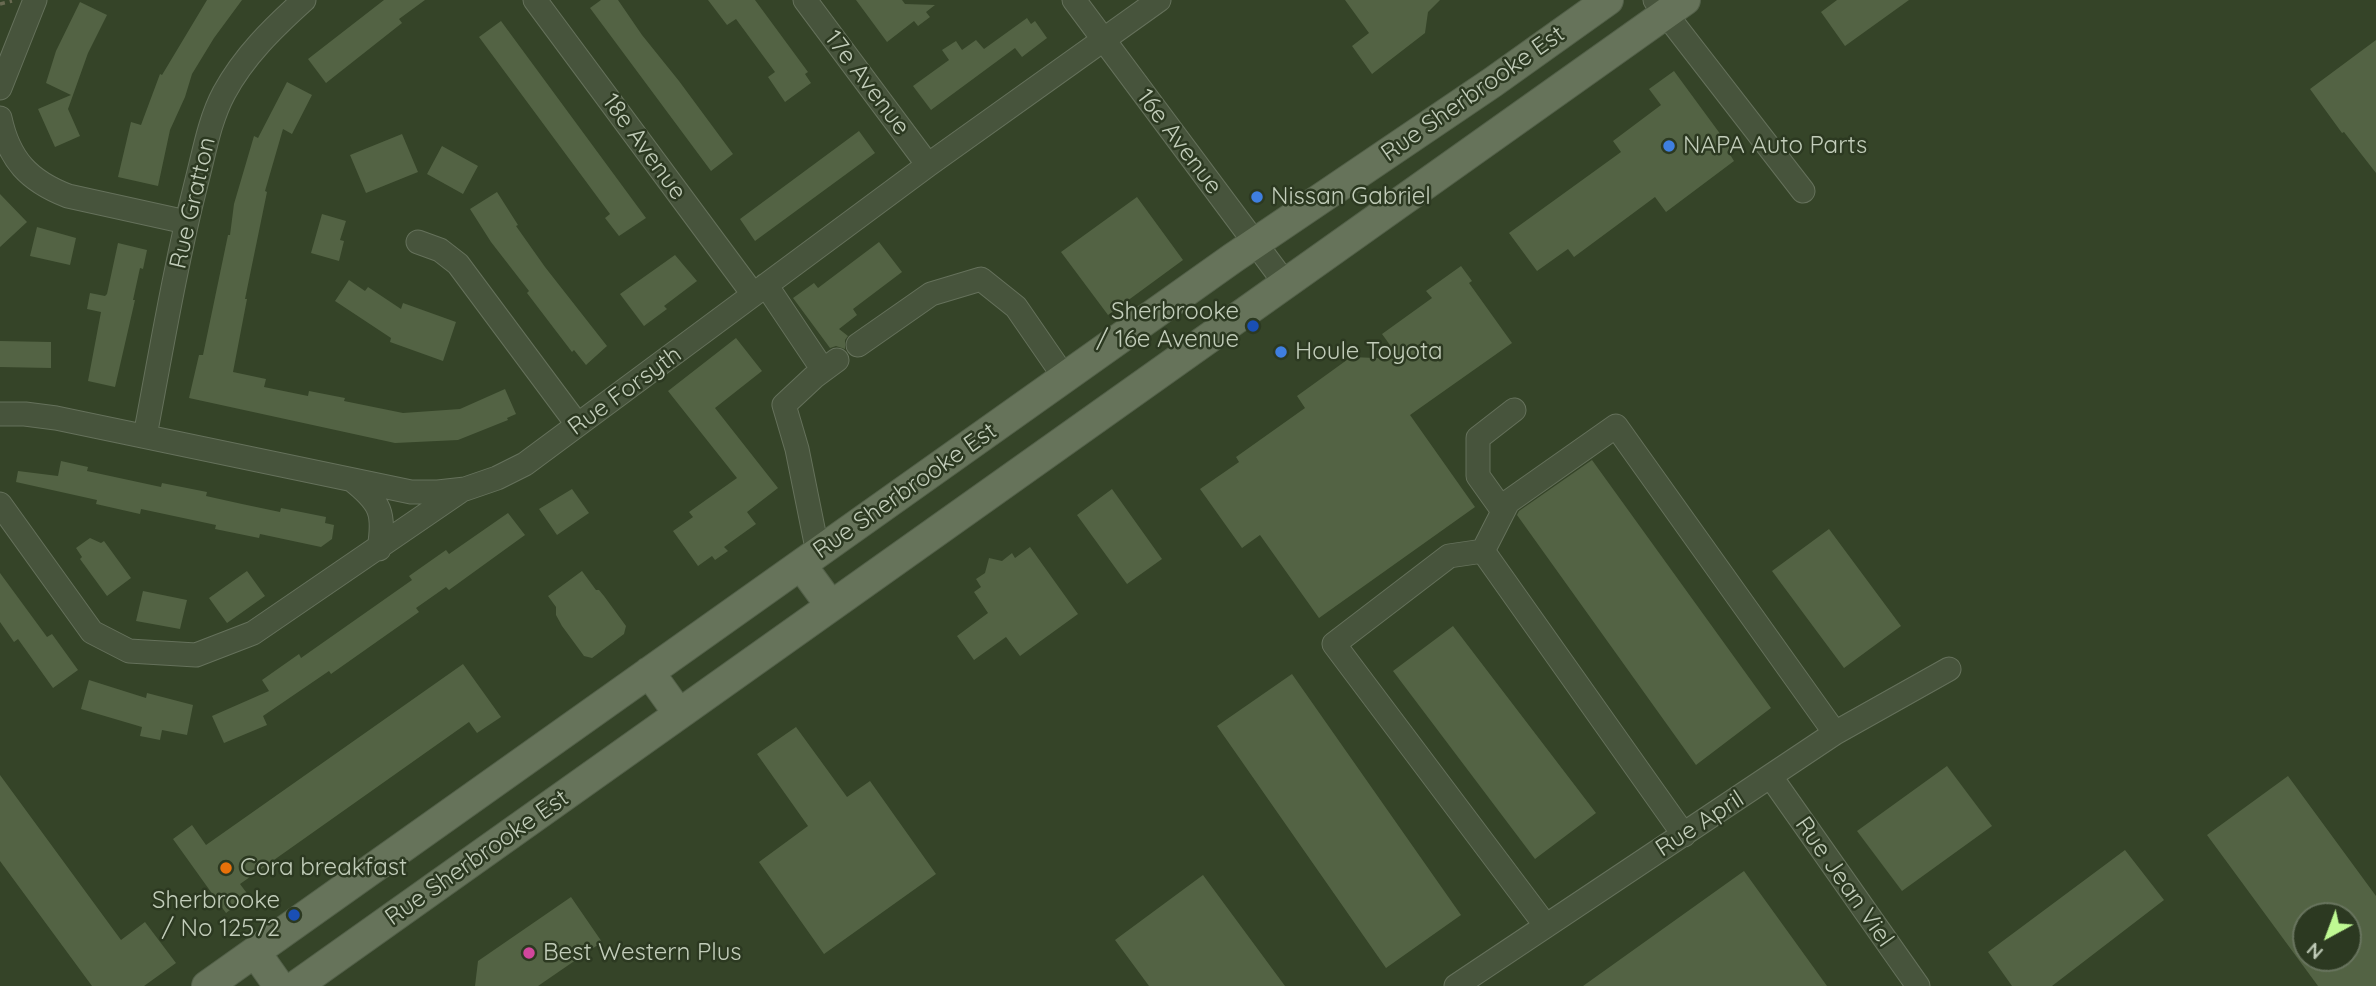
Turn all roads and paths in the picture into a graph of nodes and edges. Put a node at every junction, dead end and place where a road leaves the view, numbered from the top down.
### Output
1 (16, 0) edge
2 (35, 0) edge
3 (303, 0) edge
4 (536, 0) edge
5 (805, 0) edge
6 (1074, 0) edge
7 (1159, 0) edge
8 (1608, 0) edge
9 (0, 4) edge
10 (1668, 5) edge
11 (1104, 40) junction
12 (1493, 82) junction
13 (0, 88) edge
14 (0, 118) edge
15 (1518, 118) junction
16 (1379, 159) junction
17 (928, 165) junction
18 (1803, 191) dead end
19 (1406, 197) junction
20 (186, 222) junction
21 (418, 242) dead end
22 (1255, 243) junction
23 (1285, 283) junction
24 (759, 290) junction
25 (858, 345) dead end
26 (1065, 377) junction
27 (1514, 410) dead end
28 (0, 414) edge
29 (577, 424) junction
30 (145, 436) junction
31 (352, 480) junction
32 (465, 489) junction
33 (0, 504) edge
34 (1503, 511) junction
35 (379, 549) junction
36 (1483, 551) junction
37 (810, 559) junction
38 (831, 606) junction
39 (1949, 669) dead end
40 (649, 673) junction
41 (679, 714) junction
42 (1835, 733) junction
43 (1771, 777) junction
44 (1684, 835) junction
45 (1546, 926) junction
46 (255, 952) junction
47 (206, 986) edge
48 (279, 986) edge
49 (296, 986) edge
50 (1456, 986) edge
51 (1918, 986) edge

1 - 9 path
2 - 13 street
3 - 20 street, Rue Gratton
4 - 24 street, 18e Avenue
5 - 17 street, 17e Avenue
6 - 11 street, 16e Avenue
7 - 11 street, Rue Forsyth
8 - 12 main road, Rue Sherbrooke Est
10 - 15 main road, Rue Sherbrooke Est
10 - 18 street
11 - 17 street, Rue Forsyth
11 - 22 street, 16e Avenue
12 - 15 main road
12 - 16 main road, Rue Sherbrooke Est
14 - 20 street
15 - 19 main road, Rue Sherbrooke Est
16 - 19 main road
16 - 22 main road, Rue Sherbrooke Est
17 - 24 street, Rue Forsyth
19 - 23 main road, Rue Sherbrooke Est
20 - 30 street, Rue Gratton
21 - 29 street
22 - 23 street, 16e Avenue
22 - 26 main road, Rue Sherbrooke Est
23 - 38 main road, Rue Sherbrooke Est
24 - 29 street, Rue Forsyth
24 - 37 street, 18e Avenue
25 - 26 street
26 - 37 main road, Rue Sherbrooke Est
27 - 34 street
28 - 30 street, Rue Forsyth
29 - 32 street, Rue Forsyth
30 - 31 street, Rue Forsyth
31 - 32 street, Rue Forsyth
31 - 35 street
32 - 35 street
33 - 35 street
34 - 36 street
34 - 42 street
36 - 44 street
36 - 45 street
37 - 38 main road
37 - 40 main road, Rue Sherbrooke Est
38 - 41 main road, Rue Sherbrooke Est
39 - 42 street, Rue April
40 - 41 main road
40 - 46 main road, Rue Sherbrooke Est
41 - 49 main road, Rue Sherbrooke Est
42 - 43 street, Rue April
43 - 44 street, Rue April
43 - 51 street, Rue Jean Viel
44 - 45 street, Rue April
45 - 50 street, Rue April
46 - 47 main road, Rue Sherbrooke Est
46 - 48 main road

